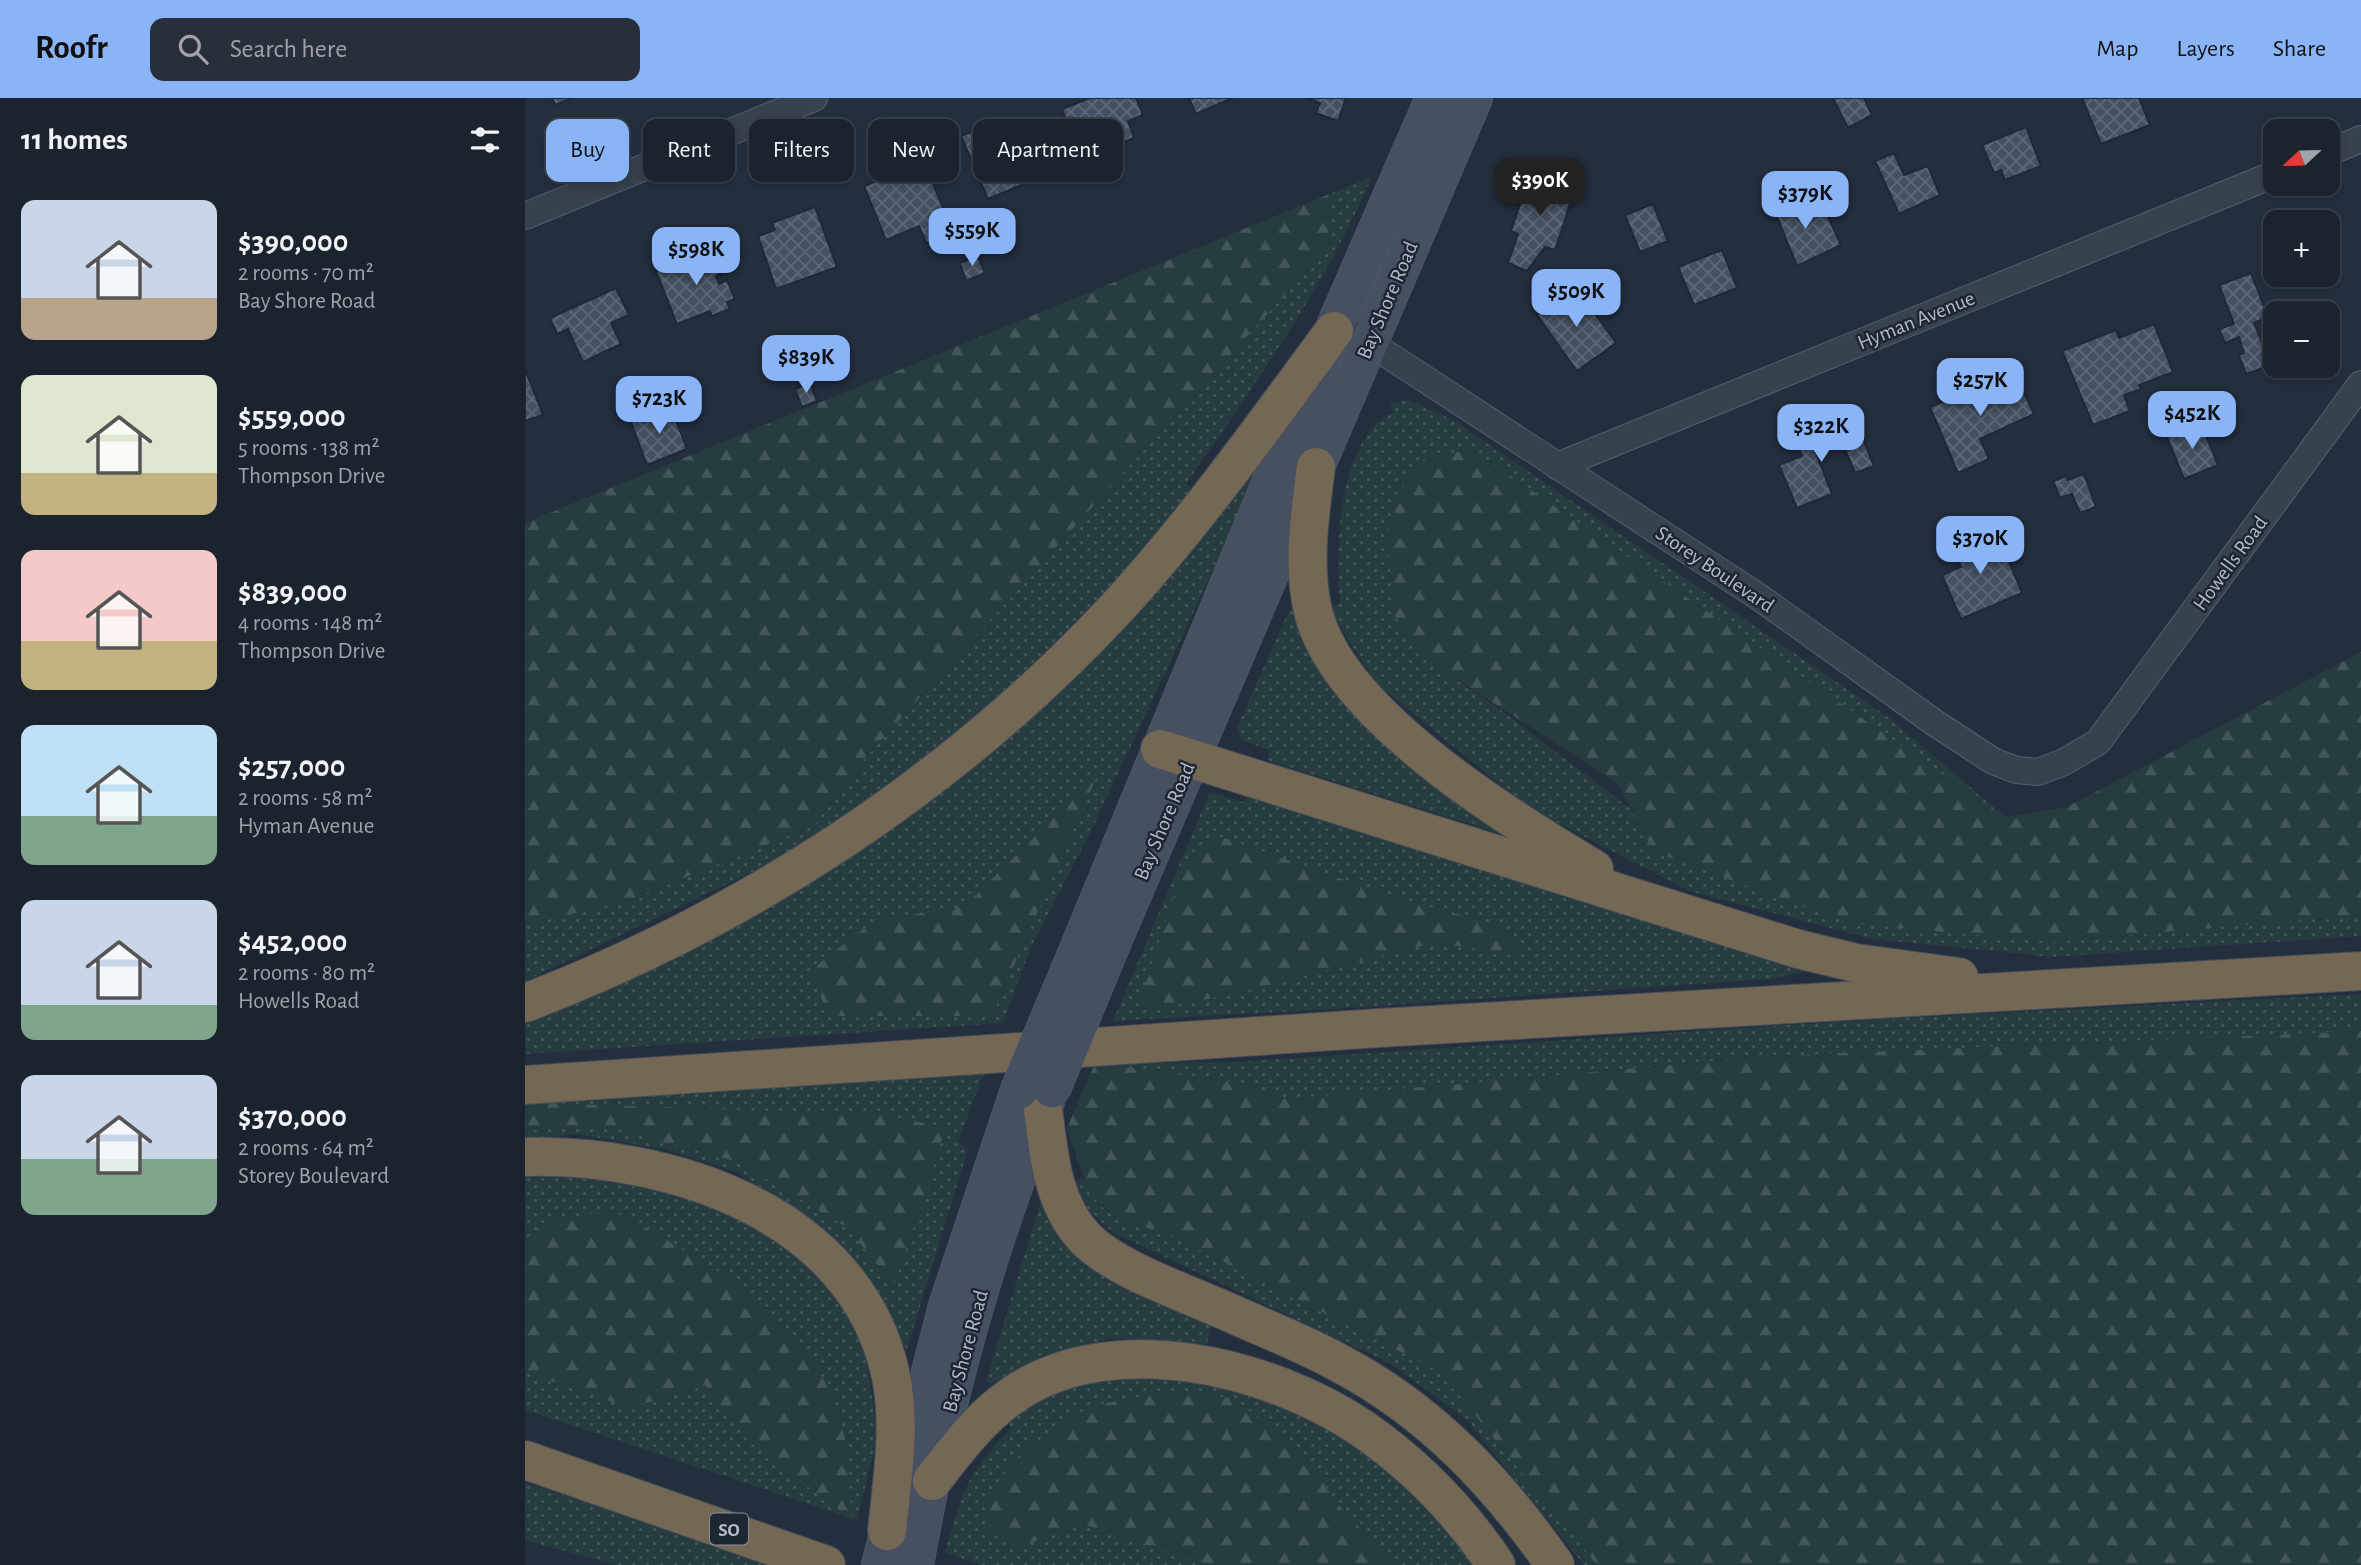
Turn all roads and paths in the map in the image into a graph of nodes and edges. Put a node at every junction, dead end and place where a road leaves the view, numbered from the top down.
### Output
1 (814, 98) edge
2 (1434, 98) edge
3 (1474, 98) edge
4 (2361, 139) edge
5 (2340, 148) edge
6 (2263, 179) edge
7 (525, 216) edge
8 (1347, 332) junction
9 (2361, 384) edge
10 (1557, 466) junction
11 (1316, 467) junction
12 (2098, 742) joint
13 (1175, 754) junction
14 (1654, 903) junction
15 (2361, 971) edge
16 (2051, 990) junction
17 (525, 1003) edge
18 (525, 1085) edge
19 (1038, 1096) junction
20 (525, 1157) edge
21 (525, 1436) edge
22 (525, 1460) edge
23 (932, 1481) junction
24 (631, 1495) junction
25 (900, 1552) edge
26 (826, 1565) edge
27 (1496, 1565) edge
28 (1555, 1565) edge

1 - 7 street
2 - 8 main road, Bay Shore Road
3 - 8 main road, Bay Shore Road
4 - 5 street
6 - 10 street, Hyman Avenue
8 - 10 street, Storey Boulevard
8 - 11 main road, Bay Shore Road
8 - 13 main road, Bay Shore Road
8 - 17 highway
9 - 12 street, Howells Road
10 - 12 street, Storey Boulevard
11 - 13 main road, Bay Shore Road
11 - 14 highway
13 - 14 highway
13 - 19 main road, Bay Shore Road, bridge
14 - 16 highway
15 - 16 highway
16 - 18 highway
19 - 23 main road, Bay Shore Road
19 - 25 main road, Bay Shore Road
19 - 28 highway
20 - 25 highway
21 - 24 highway
22 - 24 highway, SO
23 - 25 main road, Bay Shore Road
23 - 27 highway
24 - 26 highway, SO

